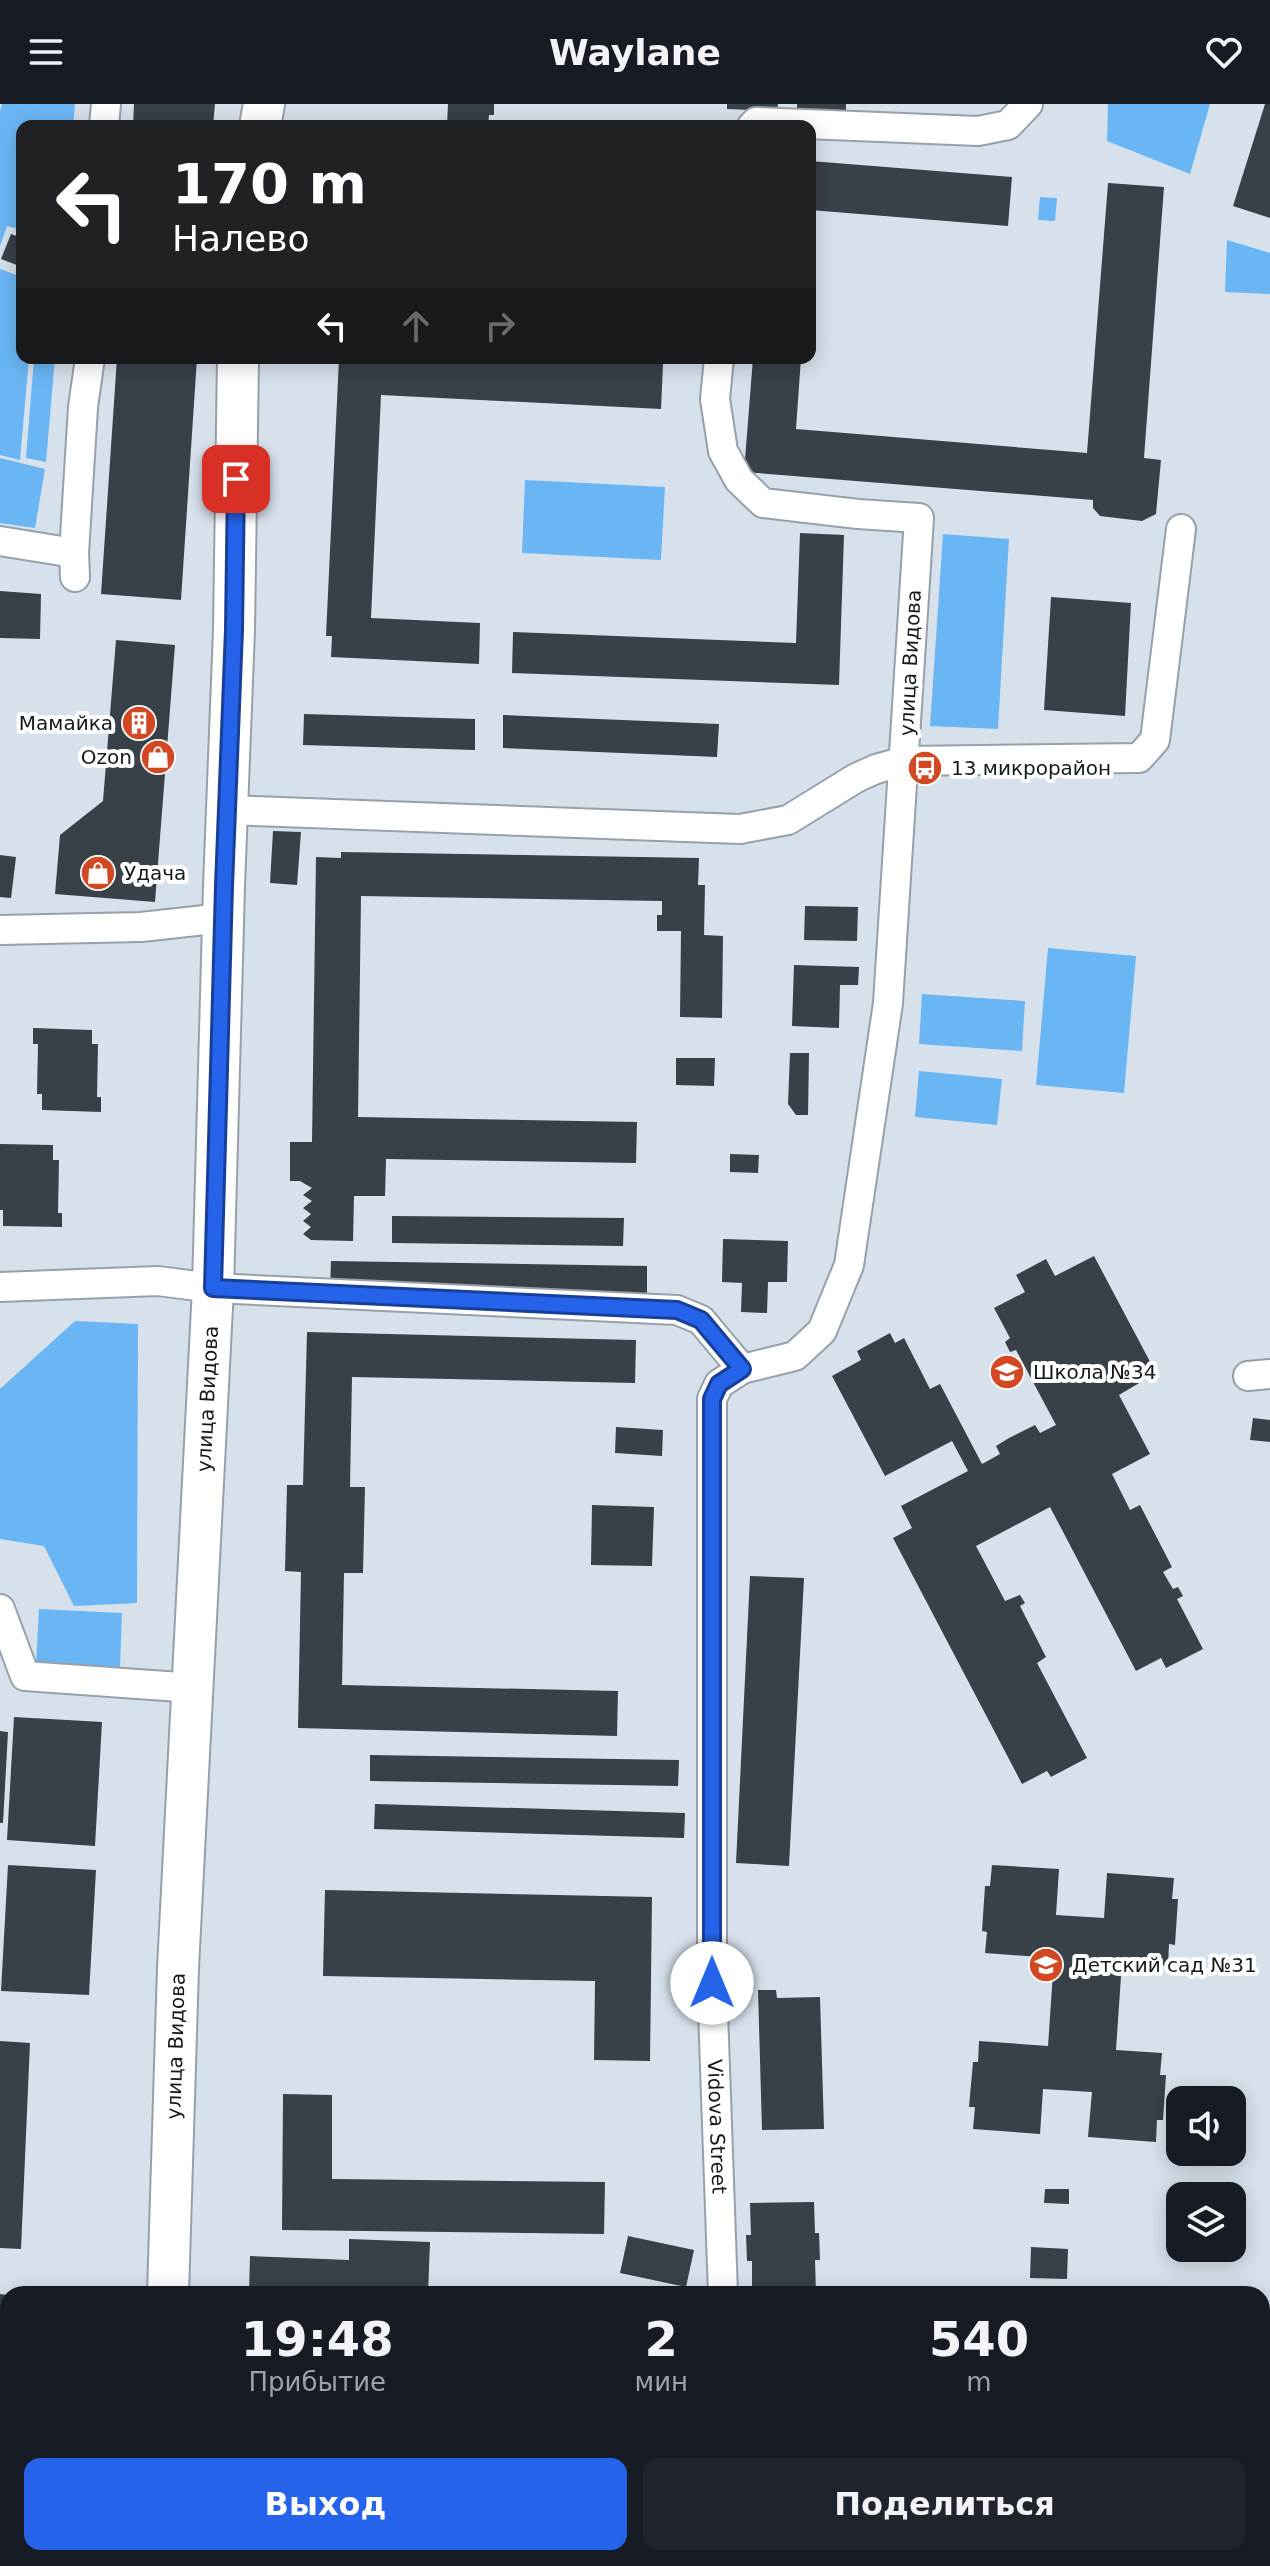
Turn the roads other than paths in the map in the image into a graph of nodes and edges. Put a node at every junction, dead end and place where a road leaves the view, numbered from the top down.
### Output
1 (1028, 104) edge
2 (816, 124) edge
3 (89, 364) edge
4 (238, 364) edge
5 (718, 364) edge
6 (1181, 529) dead end
7 (0, 541) edge
8 (905, 761) junction
9 (227, 810) junction
10 (223, 918) junction
11 (0, 930) edge
12 (0, 1287) edge
13 (213, 1288) junction
14 (742, 1369) junction
15 (0, 1609) edge
16 (194, 1688) junction
17 (168, 2286) edge
18 (723, 2286) edge

1 - 2 street
3 - 7 street
4 - 9 street, улица Видова
5 - 8 street, улица Видова
6 - 8 street
8 - 9 street
8 - 14 street, Vidova Street
9 - 10 street, улица Видова
10 - 11 street
10 - 13 street, улица Видова
12 - 13 street
13 - 14 street
13 - 16 street, улица Видова
14 - 18 street, Vidova Street
15 - 16 street
16 - 17 street, улица Видова

